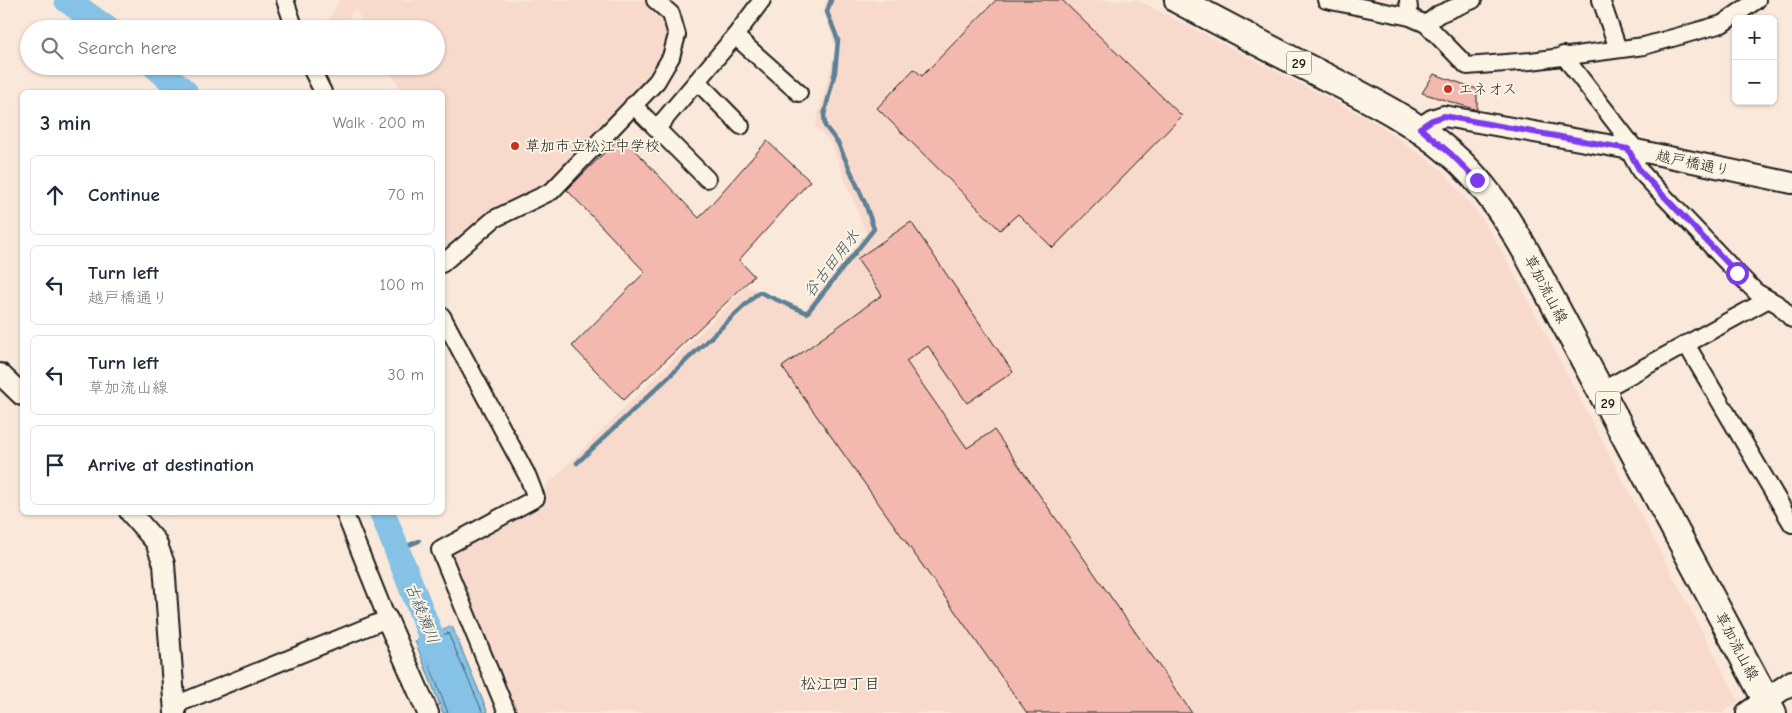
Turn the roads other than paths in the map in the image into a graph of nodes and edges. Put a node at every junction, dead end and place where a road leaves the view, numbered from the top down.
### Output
1 (285, 0) edge
2 (655, 0) edge
3 (762, 0) edge
4 (1326, 0) edge
5 (1408, 0) edge
6 (1473, 0) edge
7 (1601, 0) edge
8 (1758, 0) edge
9 (1192, 3) edge
10 (1410, 17) junction
11 (292, 20) edge
12 (1426, 24) junction
13 (735, 36) junction
14 (1618, 49) junction
15 (1563, 55) junction
16 (314, 75) edge
17 (697, 82) junction
18 (322, 90) edge
19 (799, 93) dead end
20 (633, 105) junction
21 (740, 126) dead end
22 (658, 127) junction
23 (1420, 128) junction
24 (1632, 150) junction
25 (707, 179) dead end
26 (1792, 183) edge
27 (445, 261) edge
28 (1767, 300) junction
29 (1792, 318) edge
30 (445, 322) edge
31 (1686, 344) junction
32 (0, 374) edge
33 (1601, 391) junction
34 (20, 393) edge
35 (133, 515) edge
36 (345, 515) edge
37 (1792, 524) edge
38 (387, 619) junction
39 (1792, 682) edge
40 (175, 709) edge
41 (1762, 709) edge
42 (428, 713) edge
43 (507, 713) edge

1 - 11 street
2 - 20 street
3 - 13 street
4 - 10 street
5 - 10 street
6 - 12 street
7 - 14 street
8 - 14 street
9 - 23 main road, 草加流山線 / 29
10 - 12 street
12 - 15 street
13 - 17 street
13 - 19 street
14 - 15 street
15 - 24 street
16 - 18 street
17 - 21 street
17 - 22 street
20 - 22 street
20 - 27 street
22 - 25 street
23 - 24 street, 越戸橋通り
23 - 33 main road, 草加流山線 / 29
24 - 26 street, 越戸橋通り
24 - 28 street
28 - 29 street
28 - 31 street
30 - 43 street
31 - 33 street
31 - 37 street
32 - 34 street
33 - 41 main road, 草加流山線 / 29
35 - 40 street
36 - 38 street
38 - 40 street
38 - 42 street
39 - 41 main road

